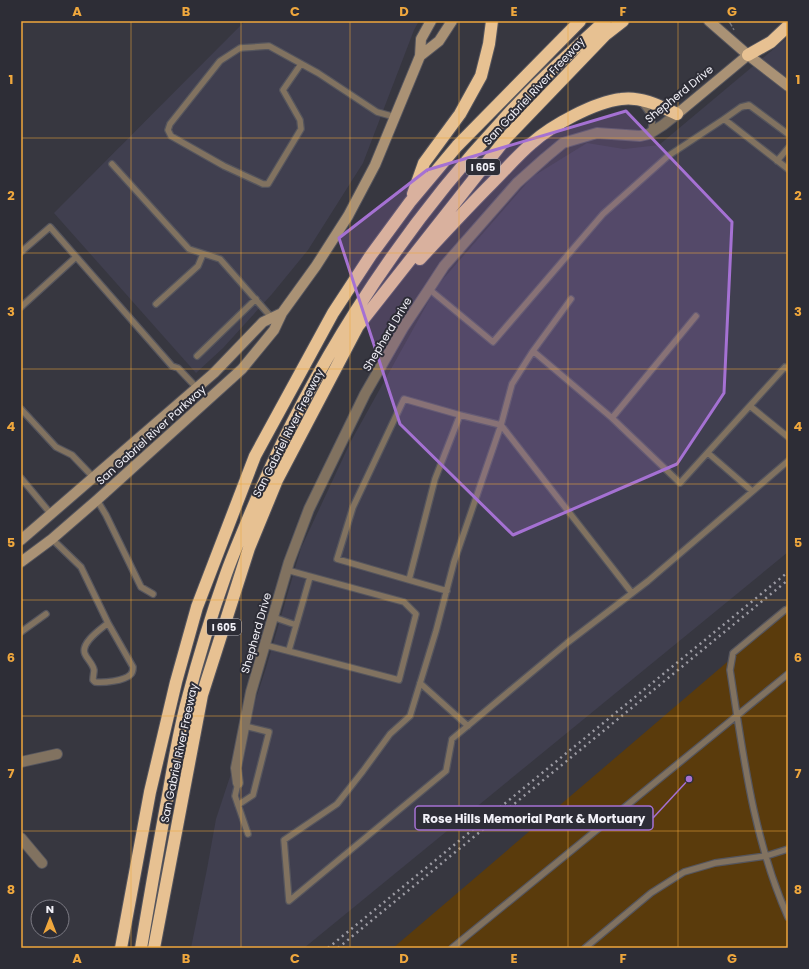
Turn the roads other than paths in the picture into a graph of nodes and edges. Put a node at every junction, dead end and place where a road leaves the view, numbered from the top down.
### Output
1 (431, 21) edge
2 (452, 21) edge
3 (580, 21) edge
4 (606, 21) edge
5 (623, 21) edge
6 (709, 21) edge
7 (490, 23) edge
8 (788, 26) edge
9 (748, 55) junction
10 (420, 56) junction
11 (301, 64) junction
12 (788, 86) edge
13 (640, 100) junction
14 (677, 114) junction
15 (395, 117) junction
16 (724, 119) junction
17 (472, 129) junction
18 (649, 134) junction
19 (788, 134) edge
20 (788, 148) edge
21 (777, 160) junction
22 (112, 164) dead end
23 (788, 169) edge
24 (410, 202) junction
25 (21, 252) edge
26 (203, 254) junction
27 (76, 257) junction
28 (428, 289) junction
29 (256, 299) junction
30 (571, 299) dead end
31 (156, 304) dead end
32 (21, 307) edge
33 (277, 316) junction
34 (696, 316) dead end
35 (358, 326) junction
36 (533, 351) junction
37 (197, 356) dead end
38 (788, 369) edge
39 (197, 388) junction
40 (750, 406) junction
41 (21, 409) edge
42 (460, 415) junction
43 (612, 418) junction
44 (501, 425) junction
45 (788, 437) edge
46 (708, 453) junction
47 (788, 461) edge
48 (21, 478) edge
49 (94, 478) junction
50 (752, 491) junction
51 (97, 500) junction
52 (51, 514) junction
53 (52, 539) junction
54 (21, 540) edge
55 (21, 562) edge
56 (287, 570) junction
57 (310, 577) junction
58 (409, 580) junction
59 (447, 591) junction
60 (632, 593) junction
61 (153, 594) dead end
62 (788, 609) edge
63 (46, 614) dead end
64 (273, 617) junction
65 (108, 623) junction
66 (296, 624) junction
67 (21, 632) edge
68 (265, 644) junction
69 (289, 650) junction
70 (788, 674) edge
71 (420, 683) junction
72 (737, 716) junction
73 (245, 726) junction
74 (468, 726) junction
75 (57, 754) dead end
76 (21, 762) edge
77 (238, 783) joint
78 (238, 805) junction
79 (248, 834) dead end
80 (21, 838) edge
81 (788, 849) edge
82 (766, 856) junction
83 (42, 863) dead end
84 (788, 917) edge
85 (121, 948) edge
86 (133, 948) edge
87 (141, 948) edge
88 (154, 948) edge
89 (454, 948) edge
90 (585, 948) edge

1 - 10 main road, San Gabriel River Parkway
2 - 10 main road, San Gabriel River Parkway
3 - 17 highway, San Gabriel River Freeway / I 605
4 - 87 highway
5 - 35 highway, San Gabriel River Freeway / I 605
6 - 9 main road
7 - 24 highway
8 - 9 highway
9 - 12 main road
9 - 14 main road, Shepherd Drive
10 - 15 main road, San Gabriel River Parkway
11 - 11 lane
11 - 15 lane
13 - 14 highway
13 - 18 lane
13 - 35 highway
14 - 18 street, Shepherd Drive
15 - 33 main road, San Gabriel River Parkway
16 - 19 lane
16 - 21 lane
16 - 28 lane
17 - 24 highway, San Gabriel River Freeway / I 605
17 - 86 highway
18 - 28 street, Shepherd Drive
20 - 21 lane
21 - 23 lane
22 - 26 lane
24 - 85 highway, San Gabriel River Freeway / I 605
25 - 27 lane
26 - 29 lane
26 - 31 lane
27 - 32 lane
27 - 39 lane
28 - 56 street, Shepherd Drive
29 - 33 lane
29 - 37 lane
30 - 36 lane
33 - 39 main road, San Gabriel River Parkway
33 - 51 main road, San Gabriel River Parkway
34 - 43 lane
35 - 88 highway, San Gabriel River Freeway / I 605
36 - 43 lane
36 - 44 lane
38 - 40 lane
39 - 49 main road, San Gabriel River Parkway
40 - 45 lane
40 - 46 lane
41 - 49 lane
42 - 44 lane
42 - 58 lane
42 - 58 lane
43 - 46 lane
44 - 59 lane
44 - 60 lane
46 - 50 lane
47 - 50 lane
48 - 52 lane
49 - 52 main road, San Gabriel River Parkway
50 - 60 lane
51 - 53 main road, San Gabriel River Parkway
51 - 61 lane
52 - 54 main road, San Gabriel River Parkway
53 - 55 main road, San Gabriel River Parkway
53 - 65 lane
56 - 57 lane
56 - 64 street, Shepherd Drive
57 - 66 lane
57 - 69 lane
58 - 59 lane
59 - 71 lane
60 - 74 lane
62 - 72 lane
63 - 67 lane
64 - 66 lane
64 - 68 street, Shepherd Drive
65 - 65 lane
66 - 69 lane
68 - 69 lane
68 - 73 street, Shepherd Drive
70 - 72 lane
71 - 74 lane
71 - 74 lane
72 - 82 lane
72 - 89 lane
73 - 77 street, Shepherd Drive
73 - 78 lane
75 - 76 street
77 - 78 lane
78 - 79 lane
80 - 83 street
81 - 82 lane
82 - 84 lane
82 - 90 lane

